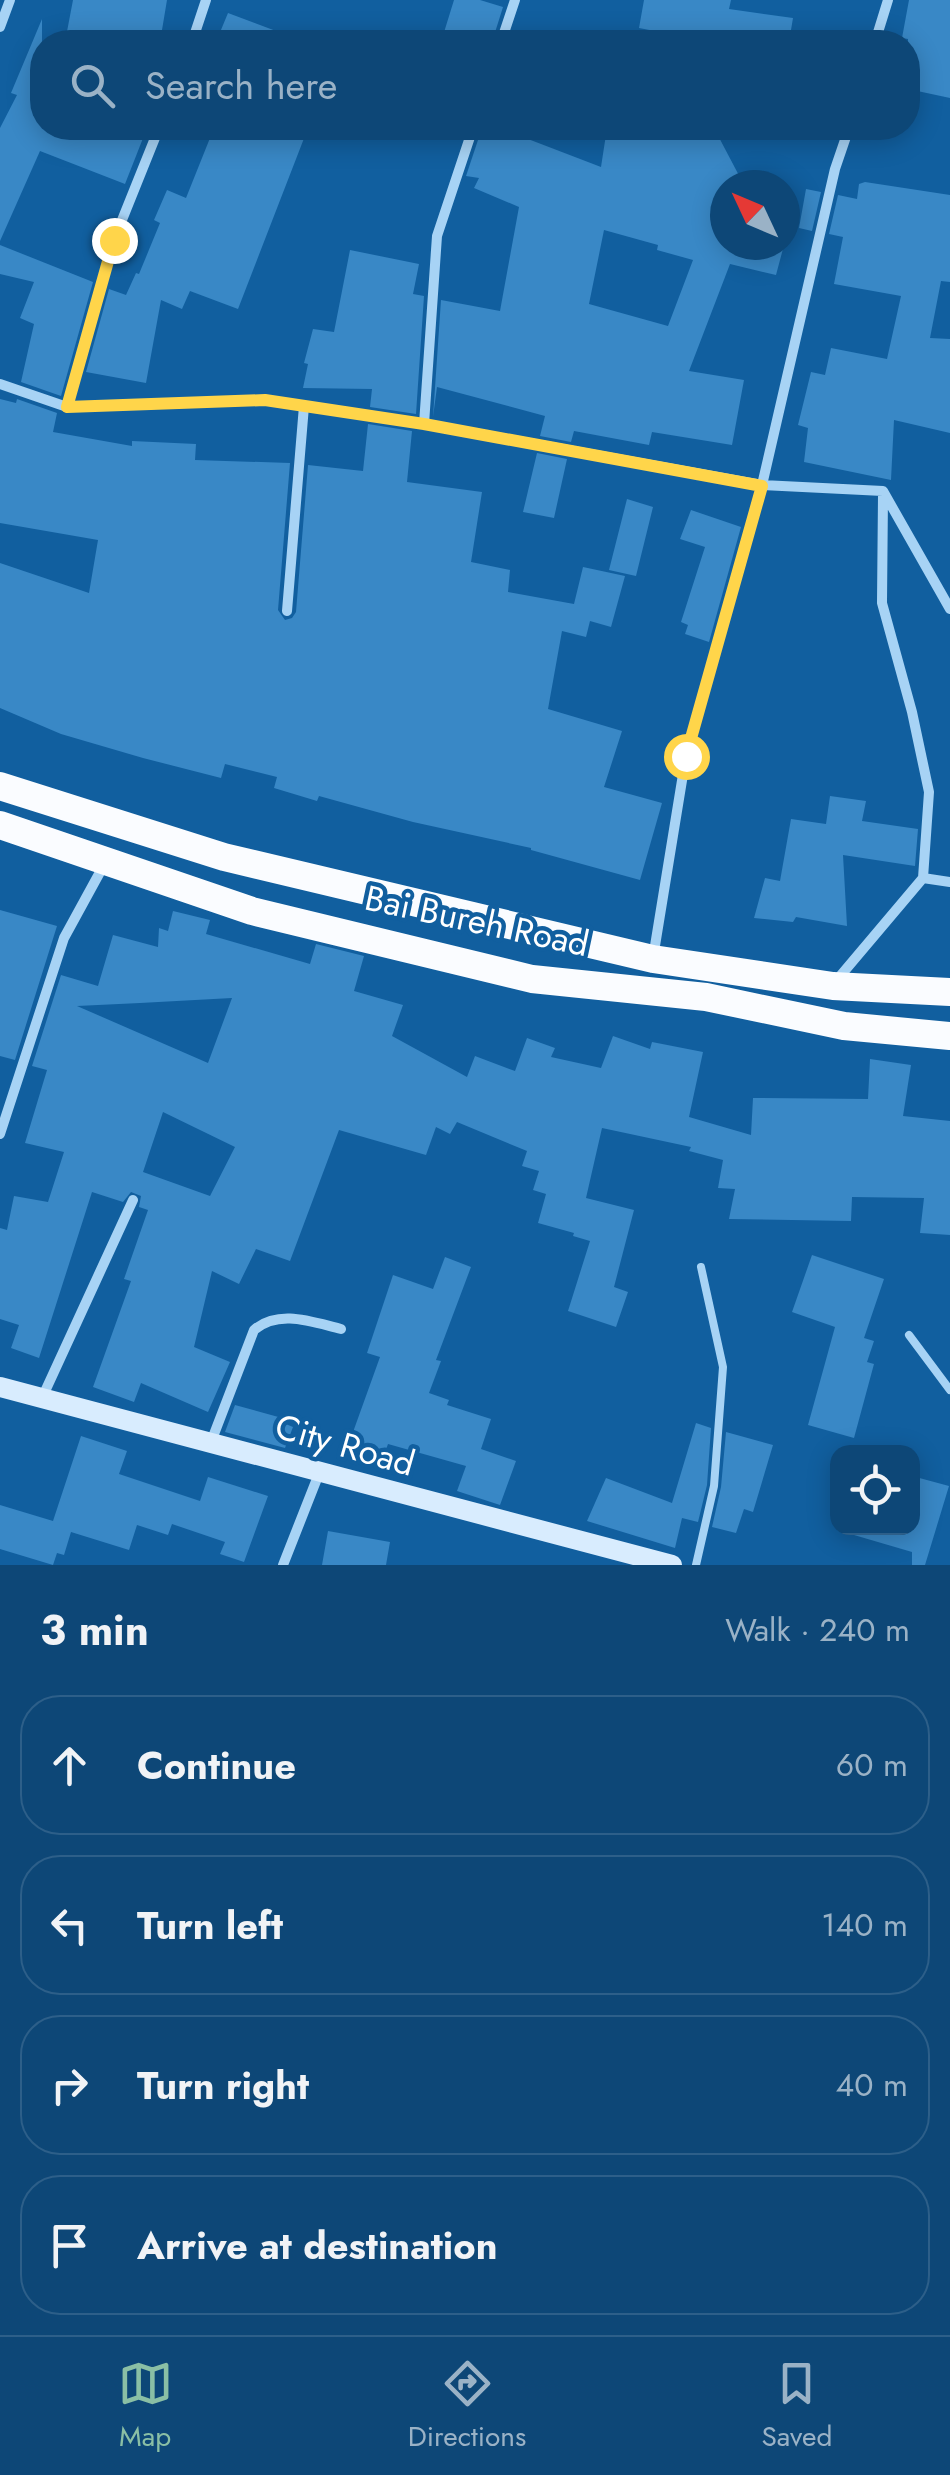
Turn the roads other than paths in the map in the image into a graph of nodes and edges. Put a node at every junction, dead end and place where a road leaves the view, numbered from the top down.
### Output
1 (10, 0) edge
2 (206, 0) edge
3 (514, 0) edge
4 (888, 0) edge
5 (0, 27) edge
6 (196, 30) edge
7 (504, 30) edge
8 (879, 30) edge
9 (154, 140) edge
10 (469, 140) edge
11 (844, 140) edge
12 (0, 384) edge
13 (304, 406) junction
14 (67, 407) junction
15 (424, 424) junction
16 (762, 486) junction
17 (884, 491) junction
18 (950, 609) edge
19 (287, 612) dead end
20 (0, 786) edge
21 (0, 825) edge
22 (105, 863) junction
23 (922, 878) junction
24 (950, 882) edge
25 (652, 959) junction
26 (833, 986) junction
27 (950, 992) edge
28 (950, 1036) edge
29 (0, 1134) edge
30 (133, 1200) dead end
31 (701, 1267) dead end
32 (341, 1329) dead end
33 (909, 1335) dead end
34 (0, 1388) edge
35 (950, 1390) edge
36 (42, 1398) junction
37 (211, 1442) junction
38 (320, 1471) junction
39 (284, 1565) edge
40 (669, 1565) edge
41 (696, 1565) edge

1 - 5 street
2 - 6 street
3 - 7 street
4 - 8 street
9 - 14 street
10 - 15 street
11 - 16 street
12 - 14 street
13 - 14 street
13 - 15 street
13 - 19 street
15 - 16 street
16 - 17 street
16 - 25 street
17 - 18 street
17 - 23 street
20 - 25 highway, Bai Bureh Road
21 - 22 highway, Bai Bureh Road
22 - 28 highway, Bai Bureh Road
22 - 29 street
23 - 24 street
23 - 26 street
25 - 26 highway, Bai Bureh Road
26 - 27 highway, Bai Bureh Road
30 - 36 street
31 - 41 lane
32 - 37 street
33 - 35 lane
34 - 36 main road, City Road
36 - 37 main road, City Road
37 - 38 main road, City Road
38 - 39 street
38 - 40 main road, City Road

